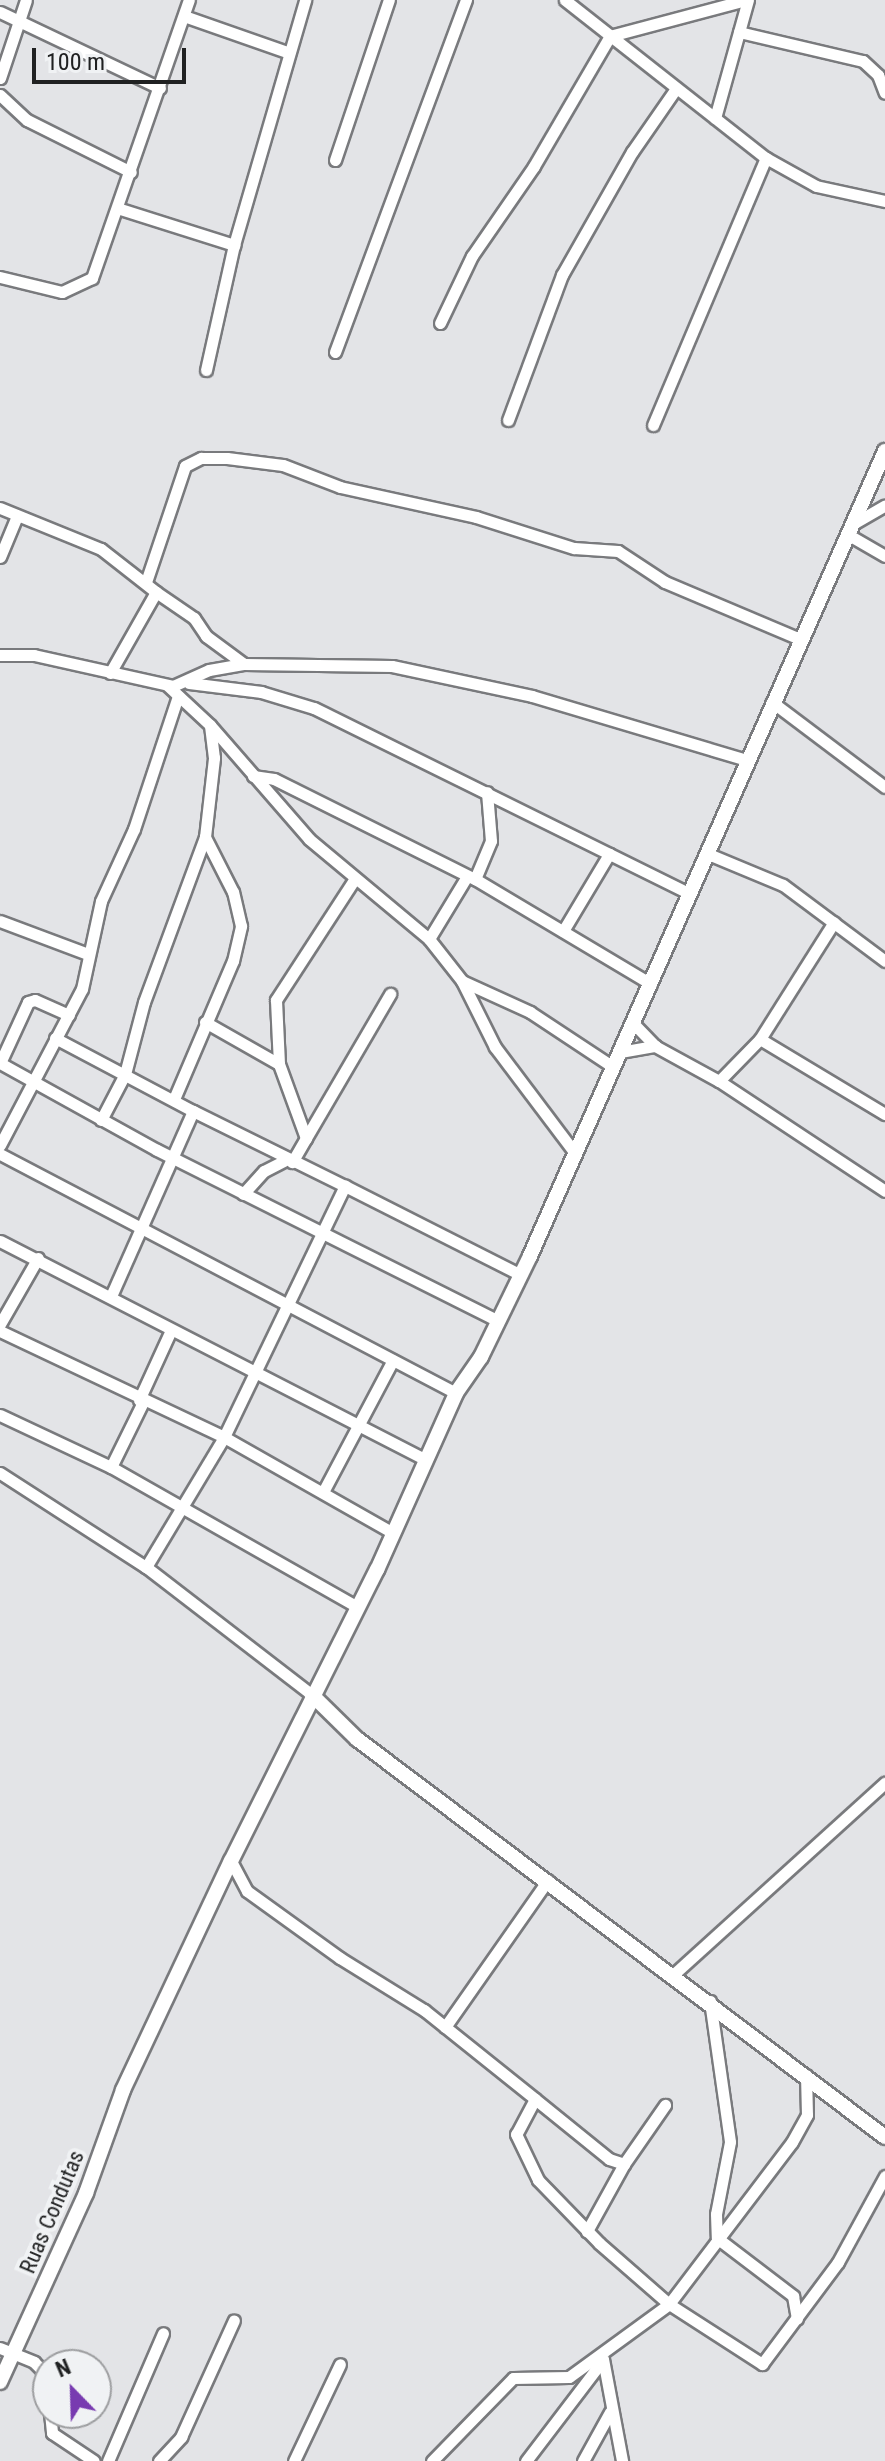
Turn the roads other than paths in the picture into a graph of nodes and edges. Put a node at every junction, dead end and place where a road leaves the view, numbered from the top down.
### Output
1 (26, 0) edge
2 (189, 0) edge
3 (305, 0) edge
4 (389, 0) edge
5 (466, 0) edge
6 (565, 0) edge
7 (746, 0) edge
8 (0, 12) edge
9 (184, 16) junction
10 (21, 19) junction
11 (739, 32) junction
12 (610, 36) junction
13 (287, 52) junction
14 (0, 78) edge
15 (160, 88) junction
16 (675, 90) junction
17 (885, 93) edge
18 (0, 95) edge
19 (715, 118) junction
20 (766, 158) junction
21 (335, 160) dead end
22 (131, 172) junction
23 (885, 201) edge
24 (120, 209) junction
25 (234, 245) junction
26 (0, 277) edge
27 (440, 323) dead end
28 (335, 352) dead end
29 (206, 370) dead end
30 (508, 420) dead end
31 (653, 425) dead end
32 (885, 451) edge
33 (885, 505) edge
34 (0, 508) edge
35 (17, 516) junction
36 (848, 530) junction
37 (885, 556) edge
38 (0, 557) edge
39 (146, 582) junction
40 (156, 592) junction
41 (800, 639) junction
42 (0, 655) edge
43 (244, 664) junction
44 (110, 673) junction
45 (189, 683) junction
46 (167, 685) junction
47 (178, 696) junction
48 (772, 702) junction
49 (210, 725) junction
50 (747, 760) junction
51 (253, 776) junction
52 (885, 787) edge
53 (487, 792) junction
54 (205, 837) junction
55 (706, 853) junction
56 (609, 854) junction
57 (471, 878) junction
58 (354, 880) junction
59 (690, 894) junction
60 (0, 921) edge
61 (834, 922) junction
62 (563, 931) junction
63 (429, 939) junction
64 (88, 954) junction
65 (885, 961) edge
66 (462, 981) junction
67 (651, 984) junction
68 (390, 994) dead end
69 (69, 1015) junction
70 (205, 1022) junction
71 (633, 1023) junction
72 (55, 1038) junction
73 (760, 1039) junction
74 (655, 1046) junction
75 (620, 1052) junction
76 (0, 1063) edge
77 (279, 1064) junction
78 (613, 1067) junction
79 (125, 1074) junction
80 (32, 1079) junction
81 (719, 1081) junction
82 (174, 1099) junction
83 (193, 1111) junction
84 (885, 1114) edge
85 (101, 1120) junction
86 (306, 1138) junction
87 (0, 1145) edge
88 (574, 1152) junction
89 (0, 1154) edge
90 (172, 1157) junction
91 (289, 1161) junction
92 (345, 1186) junction
93 (885, 1191) edge
94 (243, 1194) junction
95 (139, 1228) junction
96 (321, 1233) junction
97 (0, 1241) edge
98 (38, 1258) junction
99 (521, 1275) junction
100 (111, 1296) junction
101 (285, 1303) junction
102 (499, 1321) junction
103 (0, 1324) edge
104 (171, 1330) junction
105 (0, 1331) edge
106 (393, 1360) junction
107 (252, 1370) junction
108 (456, 1393) junction
109 (141, 1401) junction
110 (0, 1415) edge
111 (358, 1426) junction
112 (224, 1437) junction
113 (426, 1460) junction
114 (111, 1467) junction
115 (0, 1473) edge
116 (323, 1492) junction
117 (182, 1510) junction
118 (393, 1533) junction
119 (146, 1567) junction
120 (356, 1606) junction
121 (312, 1695) junction
122 (885, 1783) edge
123 (231, 1861) junction
124 (548, 1880) junction
125 (674, 1974) junction
126 (710, 2001) junction
127 (445, 2027) junction
128 (806, 2074) junction
129 (535, 2099) junction
130 (665, 2105) dead end
131 (885, 2137) edge
132 (624, 2164) junction
133 (885, 2176) edge
134 (587, 2231) junction
135 (717, 2238) junction
136 (669, 2304) junction
137 (797, 2319) junction
138 (234, 2320) dead end
139 (163, 2333) dead end
140 (5, 2350) edge
141 (604, 2356) junction
142 (32, 2361) edge
143 (340, 2364) dead end
144 (0, 2382) edge
145 (610, 2412) junction
146 (52, 2429) edge
147 (94, 2461) edge
148 (108, 2461) edge
149 (159, 2461) edge
150 (294, 2461) edge
151 (432, 2461) edge
152 (526, 2461) edge
153 (583, 2461) edge
154 (622, 2461) edge

1 - 10 street
2 - 9 street
3 - 13 street
4 - 21 street
5 - 28 street
6 - 12 street
7 - 11 street
7 - 12 street
8 - 10 street
9 - 13 street
9 - 15 street
10 - 14 street
10 - 15 street
11 - 17 street
11 - 19 street
12 - 16 street
12 - 27 street
13 - 25 street
15 - 22 street
16 - 19 street
16 - 30 street
18 - 22 street
19 - 20 street
20 - 23 street
20 - 31 street
22 - 24 street
24 - 25 street
24 - 26 street
25 - 29 street
32 - 36 street, Ruas Condutas
33 - 36 street
34 - 35 street
35 - 38 street
35 - 39 street
36 - 37 street
36 - 41 street, Ruas Condutas
39 - 40 street
39 - 41 street
40 - 43 street
40 - 44 street
41 - 48 street, Ruas Condutas
42 - 44 street
43 - 45 street
43 - 50 street
44 - 46 street
45 - 46 street
45 - 53 street
46 - 47 street
47 - 49 street
47 - 64 street
48 - 50 street, Ruas Condutas
48 - 52 street
49 - 51 street
49 - 54 street
50 - 55 street, Ruas Condutas
51 - 57 street
51 - 58 street
53 - 56 street
53 - 57 street
54 - 70 street
54 - 79 street
55 - 59 street, Ruas Condutas
55 - 61 street
56 - 59 street
56 - 62 street
57 - 62 street
57 - 63 street
58 - 63 street
58 - 77 street
59 - 67 street, Ruas Condutas
60 - 64 street
61 - 65 street
61 - 73 street
62 - 67 street
63 - 66 street
64 - 69 street
66 - 78 street
66 - 88 street
67 - 71 street, Ruas Condutas
68 - 86 street
69 - 72 street
69 - 76 street
70 - 77 street
70 - 82 street
71 - 74 street
71 - 75 street, Ruas Condutas
72 - 79 street
72 - 80 street
73 - 81 street
73 - 84 street
74 - 75 street
74 - 81 street
75 - 78 street, Ruas Condutas
76 - 80 street
77 - 86 street
78 - 88 street, Ruas Condutas
79 - 82 street
79 - 85 street
80 - 85 street
80 - 87 street
81 - 93 street
82 - 83 street
83 - 90 street
83 - 91 street
85 - 90 street
86 - 91 street
88 - 99 street, Ruas Condutas
89 - 95 street
90 - 94 street
90 - 95 street
91 - 92 street
91 - 94 street
92 - 96 street
92 - 99 street
94 - 96 street
95 - 100 street
95 - 101 street
96 - 101 street
96 - 102 street
97 - 98 street
98 - 100 street
98 - 103 street
99 - 102 street, Ruas Condutas
100 - 104 street
101 - 106 street
101 - 107 street
102 - 108 street, Ruas Condutas
104 - 107 street
104 - 109 street
105 - 109 street
106 - 108 street
106 - 111 street
107 - 111 street
107 - 112 street
108 - 113 street, Ruas Condutas
109 - 112 street
109 - 114 street
110 - 114 street
111 - 113 street
111 - 116 street
112 - 116 street
112 - 117 street
113 - 118 street, Ruas Condutas
114 - 117 street
115 - 119 street
116 - 118 street
117 - 119 street
117 - 120 street
118 - 120 street, Ruas Condutas
119 - 121 street
120 - 121 street, Ruas Condutas
121 - 123 street, Ruas Condutas
121 - 124 street
122 - 125 street
123 - 127 street
123 - 140 street, Ruas Condutas
124 - 125 street
124 - 127 street
125 - 126 street
126 - 128 street
126 - 135 street
127 - 129 street
128 - 131 street
128 - 135 street
129 - 132 street
129 - 134 street
130 - 132 street
132 - 134 street
133 - 137 street
134 - 136 street
135 - 136 street
135 - 137 street
136 - 137 street
136 - 141 street
138 - 149 street
139 - 148 street
140 - 142 street
140 - 144 street, Ruas Condutas
141 - 145 street
141 - 151 street
141 - 152 street
143 - 150 street
145 - 153 street
145 - 154 street
146 - 147 street

